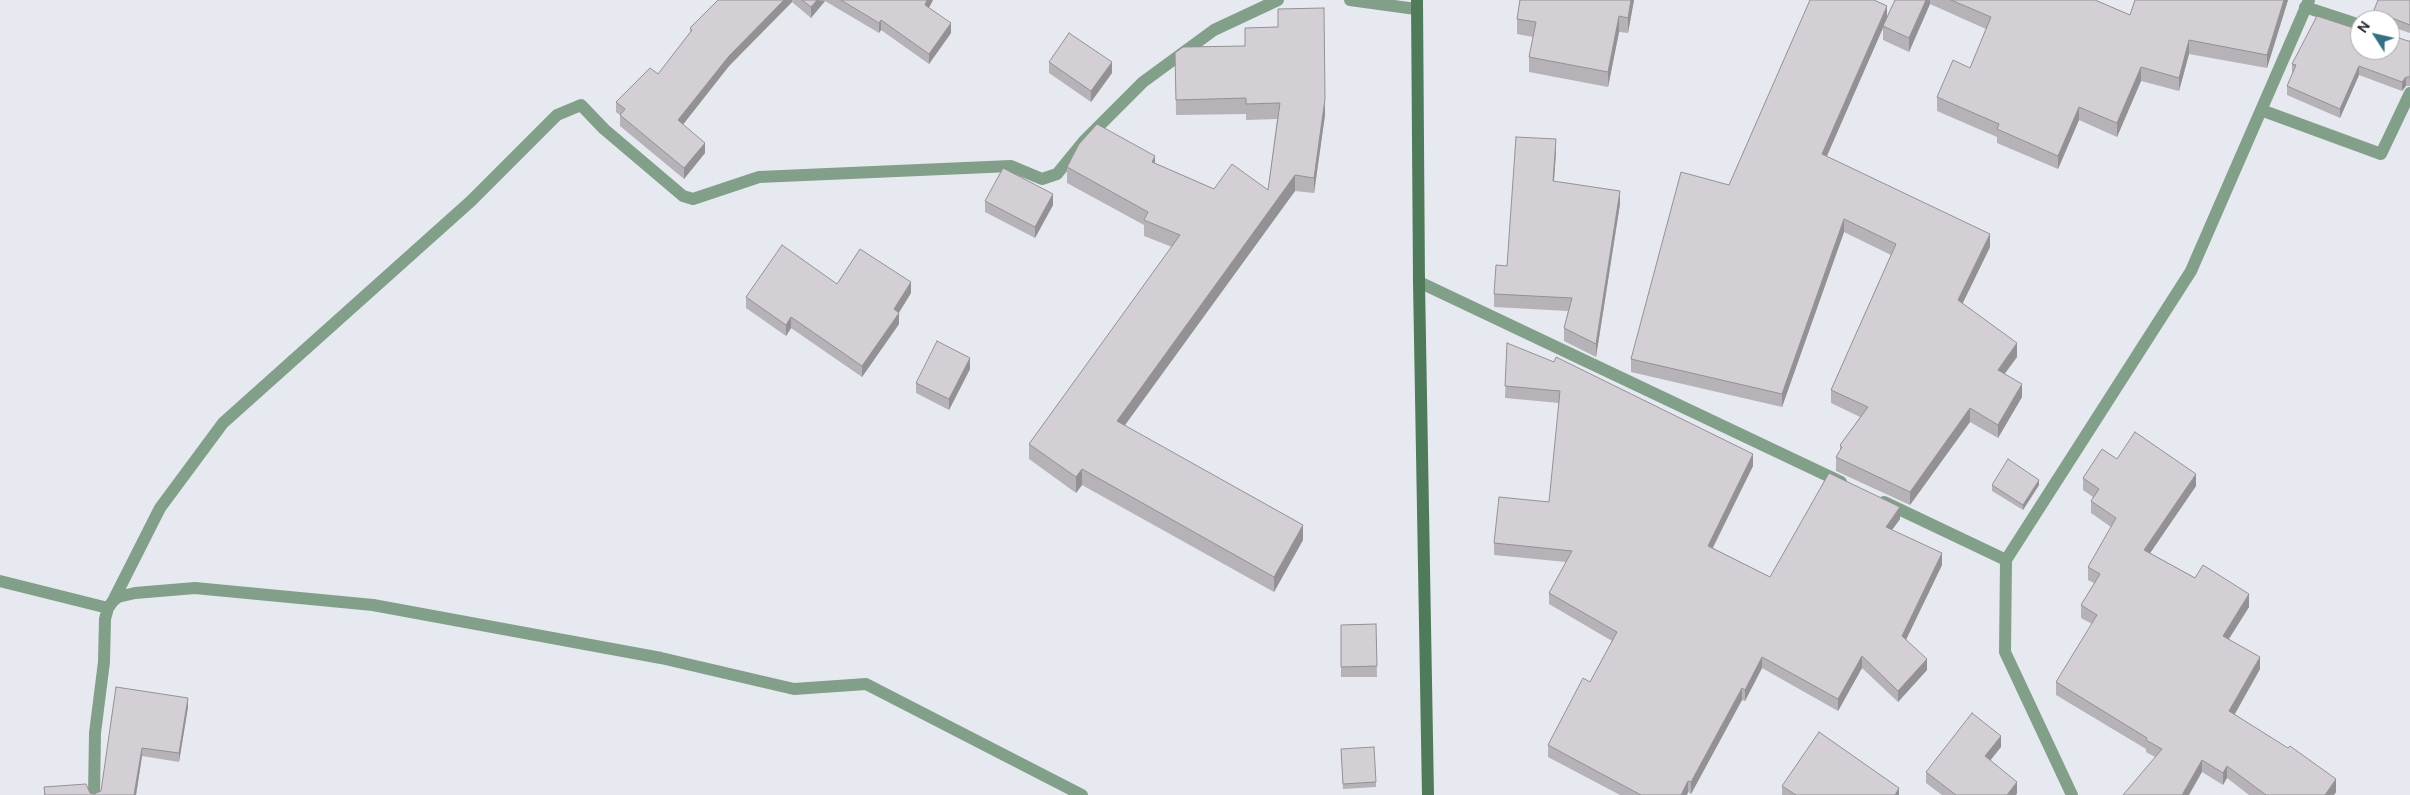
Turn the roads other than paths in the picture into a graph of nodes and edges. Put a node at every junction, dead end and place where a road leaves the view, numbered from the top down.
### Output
1 (1278, 0) edge
2 (1350, 0) edge
3 (2307, 3) edge
4 (1416, 4) edge
5 (2350, 21) edge
6 (2410, 93) edge
7 (2261, 110) junction
8 (1419, 282) junction
9 (1855, 488) edge
10 (1873, 497) edge
11 (2006, 560) junction
12 (0, 581) edge
13 (110, 604) junction
14 (94, 795) edge
15 (1082, 795) edge
16 (1428, 795) edge
17 (2072, 795) edge

1 - 13 street
2 - 4 street
3 - 5 street
3 - 7 street
4 - 8 street
6 - 7 street
7 - 11 street
8 - 9 street
8 - 16 street
10 - 11 street
11 - 17 street
12 - 13 street
13 - 14 street
13 - 15 street

